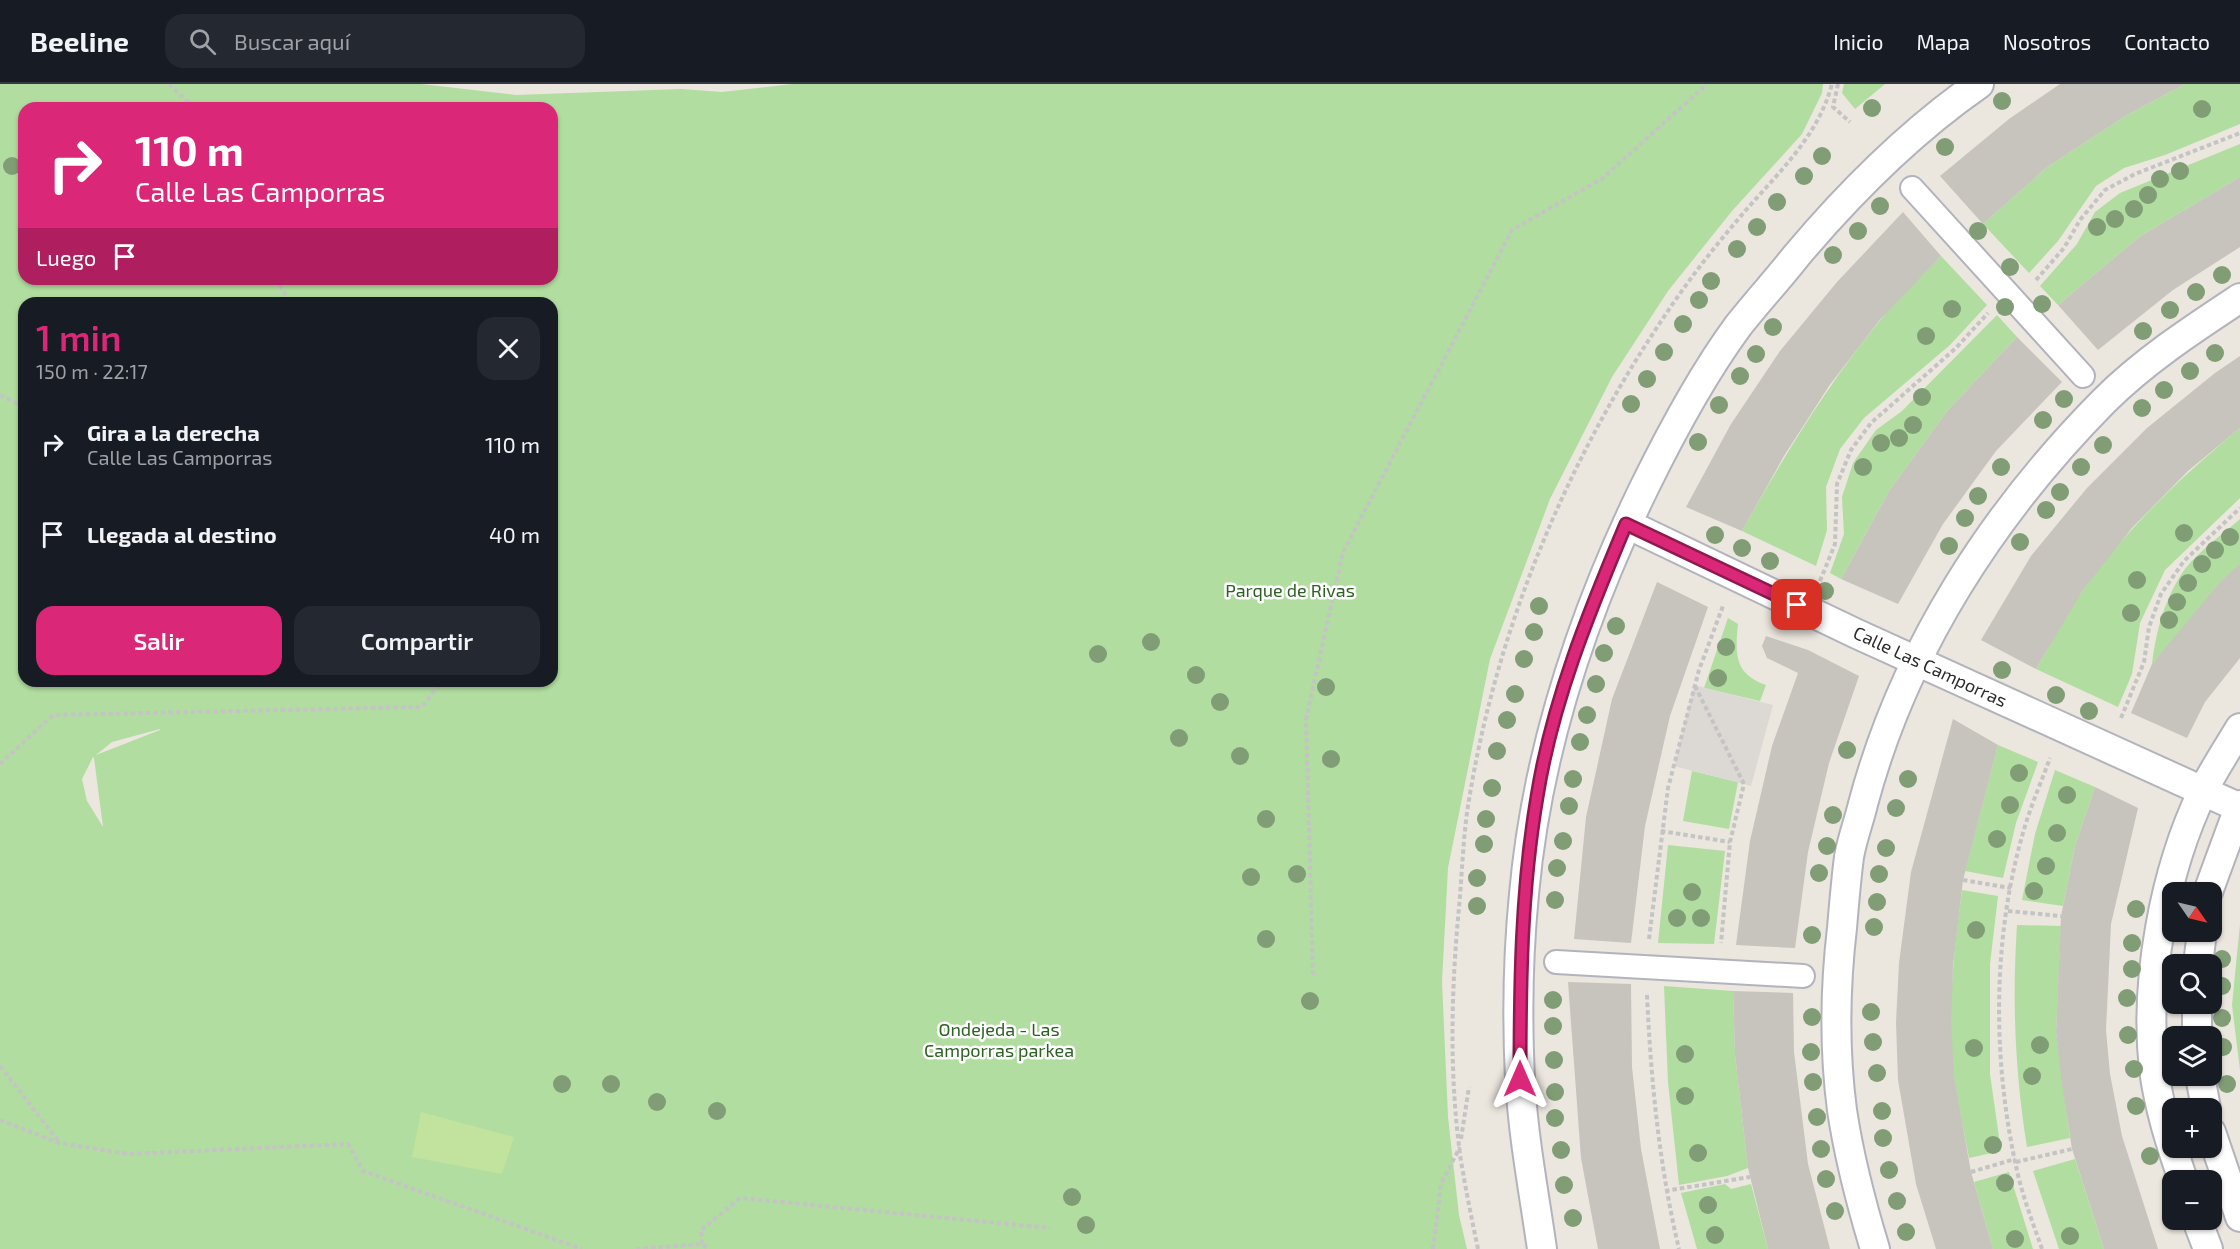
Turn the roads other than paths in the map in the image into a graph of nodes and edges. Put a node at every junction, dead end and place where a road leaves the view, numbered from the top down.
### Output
1 (1979, 84) edge
2 (1912, 188) dead end
3 (2240, 298) edge
4 (2083, 376) dead end
5 (1626, 524) junction
6 (1917, 661) junction
7 (2240, 728) edge
8 (2203, 791) junction
9 (2239, 806) edge
10 (2212, 882) edge
11 (1556, 962) dead end
12 (1803, 976) dead end
13 (2220, 1158) edge
14 (2179, 1170) edge
15 (2240, 1217) edge
16 (2201, 1230) edge
17 (1542, 1249) edge
18 (1875, 1249) edge
19 (2208, 1249) edge

1 - 5 street
2 - 4 street
3 - 6 street
5 - 6 street, Calle Las Camporras
5 - 17 street
6 - 8 street, Calle Las Camporras
6 - 18 street
7 - 8 street
8 - 9 street, Calle Las Camporras
8 - 14 street
9 - 10 street
11 - 12 street
13 - 15 street
16 - 19 street

